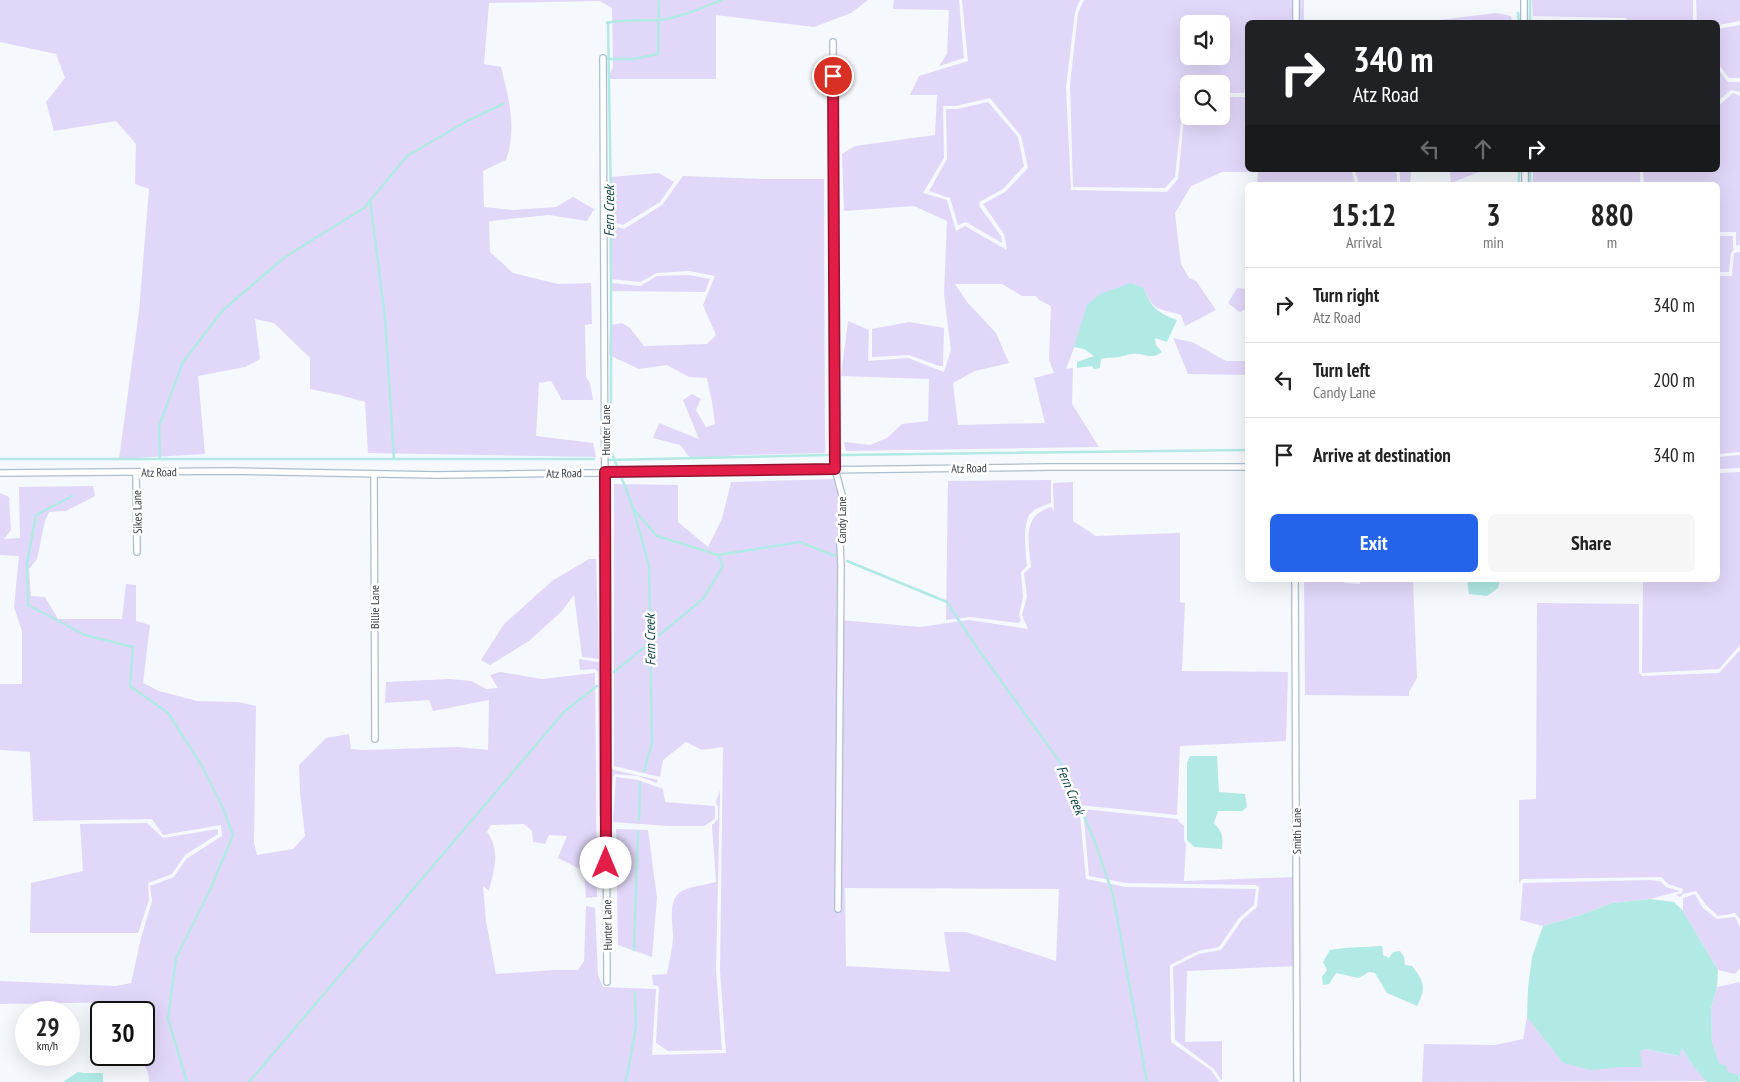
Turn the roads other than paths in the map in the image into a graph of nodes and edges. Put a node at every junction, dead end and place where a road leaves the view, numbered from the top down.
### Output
1 (1296, 0) edge
2 (1524, 0) edge
3 (1296, 20) edge
4 (1524, 20) edge
5 (833, 42) dead end
6 (603, 58) dead end
7 (1245, 466) edge
8 (835, 469) junction
9 (136, 472) junction
10 (605, 472) junction
11 (0, 473) edge
12 (374, 475) junction
13 (137, 552) dead end
14 (1295, 582) edge
15 (375, 740) dead end
16 (838, 909) dead end
17 (608, 982) dead end
18 (1297, 1082) edge

1 - 3 street
2 - 4 street
5 - 8 street, Candy Lane
6 - 10 street, Hunter Lane
7 - 8 street, Atz Road
8 - 10 street, Atz Road
8 - 16 street, Candy Lane
9 - 11 street, Atz Road
9 - 12 street, Atz Road
9 - 13 street, Sikes Lane
10 - 12 street, Atz Road
10 - 17 street, Hunter Lane
12 - 15 street, Billie Lane
14 - 18 street, Smith Lane

